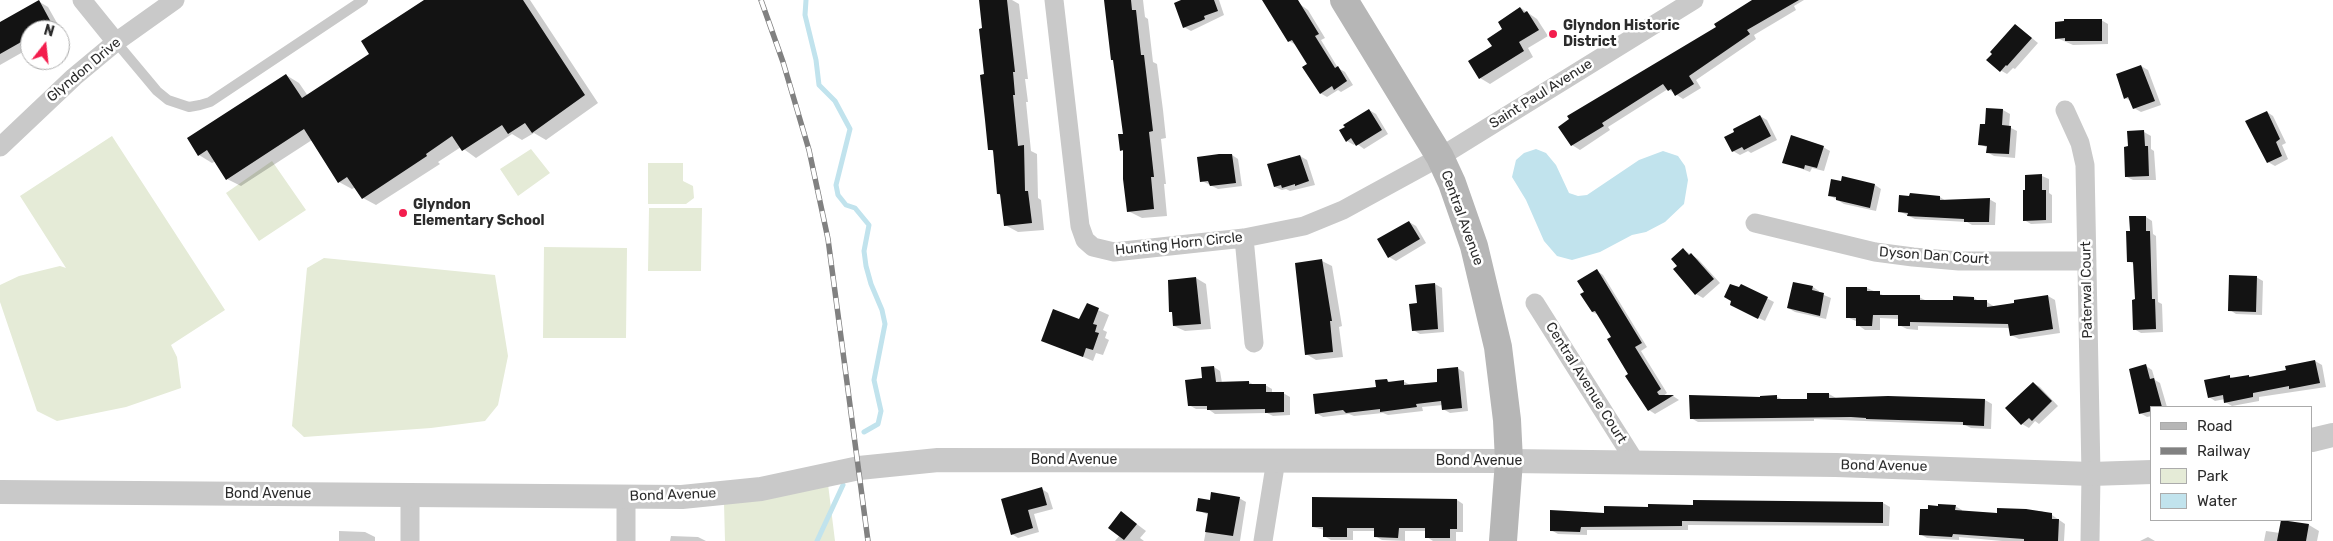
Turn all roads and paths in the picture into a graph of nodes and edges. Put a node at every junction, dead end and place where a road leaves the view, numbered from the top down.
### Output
1 (82, 0) edge
2 (174, 0) edge
3 (363, 0) edge
4 (1054, 0) edge
5 (1344, 0) edge
6 (1694, 0) edge
7 (116, 42) junction
8 (2065, 110) dead end
9 (0, 147) edge
10 (1440, 157) junction
11 (1755, 223) dead end
12 (1244, 238) junction
13 (2087, 260) junction
14 (1535, 303) dead end
15 (1254, 343) dead end
16 (2333, 435) edge
17 (2313, 440) edge
18 (1276, 460) junction
19 (1509, 461) junction
20 (1636, 463) junction
21 (2150, 472) edge
22 (2092, 474) junction
23 (0, 492) edge
24 (410, 495) junction
25 (626, 497) junction
26 (410, 541) edge
27 (626, 541) edge
28 (1263, 541) edge
29 (1503, 541) edge
30 (2090, 541) edge

1 - 7 street
2 - 7 street, Glyndon Drive
3 - 7 lane
4 - 12 street, Hunting Horn Circle
5 - 10 main road, Central Avenue
6 - 10 street, Saint Paul Avenue
7 - 9 street, Glyndon Drive
8 - 13 street, Paterwal Court
10 - 12 street, Hunting Horn Circle
10 - 19 main road, Central Avenue
11 - 13 street, Dyson Dan Court
12 - 15 street
13 - 22 street, Paterwal Court
14 - 20 street, Central Avenue Court
16 - 17 street
18 - 19 street, Bond Avenue
18 - 25 street, Bond Avenue
18 - 28 street
19 - 20 street, Bond Avenue
19 - 29 main road, Central Avenue
20 - 22 street, Bond Avenue
21 - 22 street, Bond Avenue
22 - 30 street, Paterwal Court
23 - 24 street, Bond Avenue
24 - 25 street, Bond Avenue
24 - 26 street
25 - 27 street

